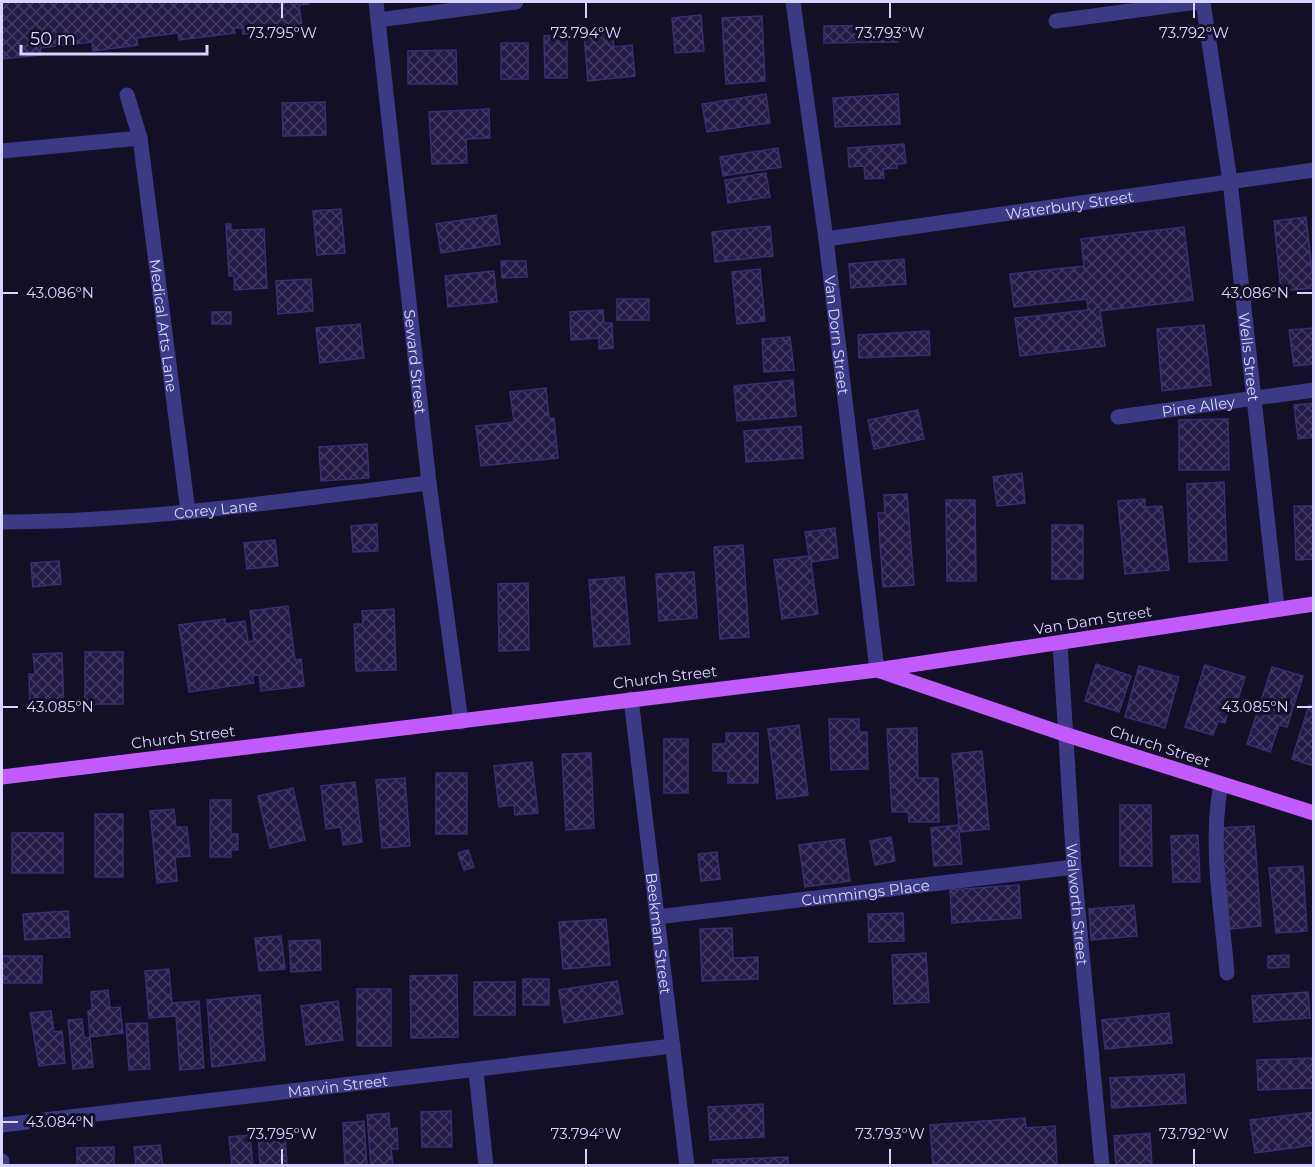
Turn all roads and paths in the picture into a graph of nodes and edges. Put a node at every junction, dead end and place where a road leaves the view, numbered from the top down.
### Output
1 (376, 2) edge
2 (516, 2) edge
3 (793, 2) edge
4 (1197, 2) edge
5 (1203, 2) edge
6 (378, 20) junction
7 (1056, 21) dead end
8 (127, 95) dead end
9 (140, 138) junction
10 (2, 151) edge
11 (1314, 170) edge
12 (1230, 181) junction
13 (826, 239) junction
14 (1314, 390) edge
15 (1254, 399) junction
16 (1118, 417) dead end
17 (429, 483) junction
18 (189, 512) junction
19 (2, 522) edge
20 (1314, 604) edge
21 (1277, 607) junction
22 (1060, 644) junction
23 (877, 670) junction
24 (631, 699) junction
25 (461, 722) junction
26 (1064, 734) junction
27 (2, 777) edge
28 (1221, 784) junction
29 (1314, 813) edge
30 (1074, 867) junction
31 (657, 917) junction
32 (1227, 973) dead end
33 (673, 1046) junction
34 (476, 1072) junction
35 (2, 1125) edge
36 (2, 1161) edge
37 (2, 1166) edge
38 (486, 1166) edge
39 (687, 1166) edge
40 (1102, 1166) edge

1 - 6 street, Seward Street
2 - 6 street
3 - 13 street, Van Dorn Street
4 - 7 street
5 - 12 street, Wells Street
6 - 17 street, Seward Street
8 - 9 street, Medical Arts Lane
9 - 10 street
9 - 18 street, Medical Arts Lane
11 - 12 street, Waterbury Street
12 - 13 street, Waterbury Street
12 - 15 street, Wells Street
13 - 23 street, Van Dorn Street
14 - 15 street, Pine Alley
15 - 16 street, Pine Alley
15 - 21 street, Wells Street
17 - 18 street, Corey Lane
17 - 25 street, Seward Street
18 - 19 street, Corey Lane
20 - 21 main road, Van Dam Street
21 - 22 main road, Van Dam Street
22 - 23 main road, Van Dam Street
22 - 26 street, Walworth Street
23 - 24 main road, Church Street
23 - 26 main road, Church Street
24 - 25 main road, Church Street
24 - 31 street, Beekman Street
25 - 27 main road, Church Street
26 - 28 main road, Church Street
26 - 30 street, Walworth Street
28 - 29 main road, Church Street
28 - 32 street
30 - 31 street, Cummings Place
30 - 40 street, Walworth Street
31 - 33 street, Beekman Street
33 - 34 street, Marvin Street
33 - 39 street, Beekman Street
34 - 35 street, Marvin Street
34 - 38 street
36 - 37 street

